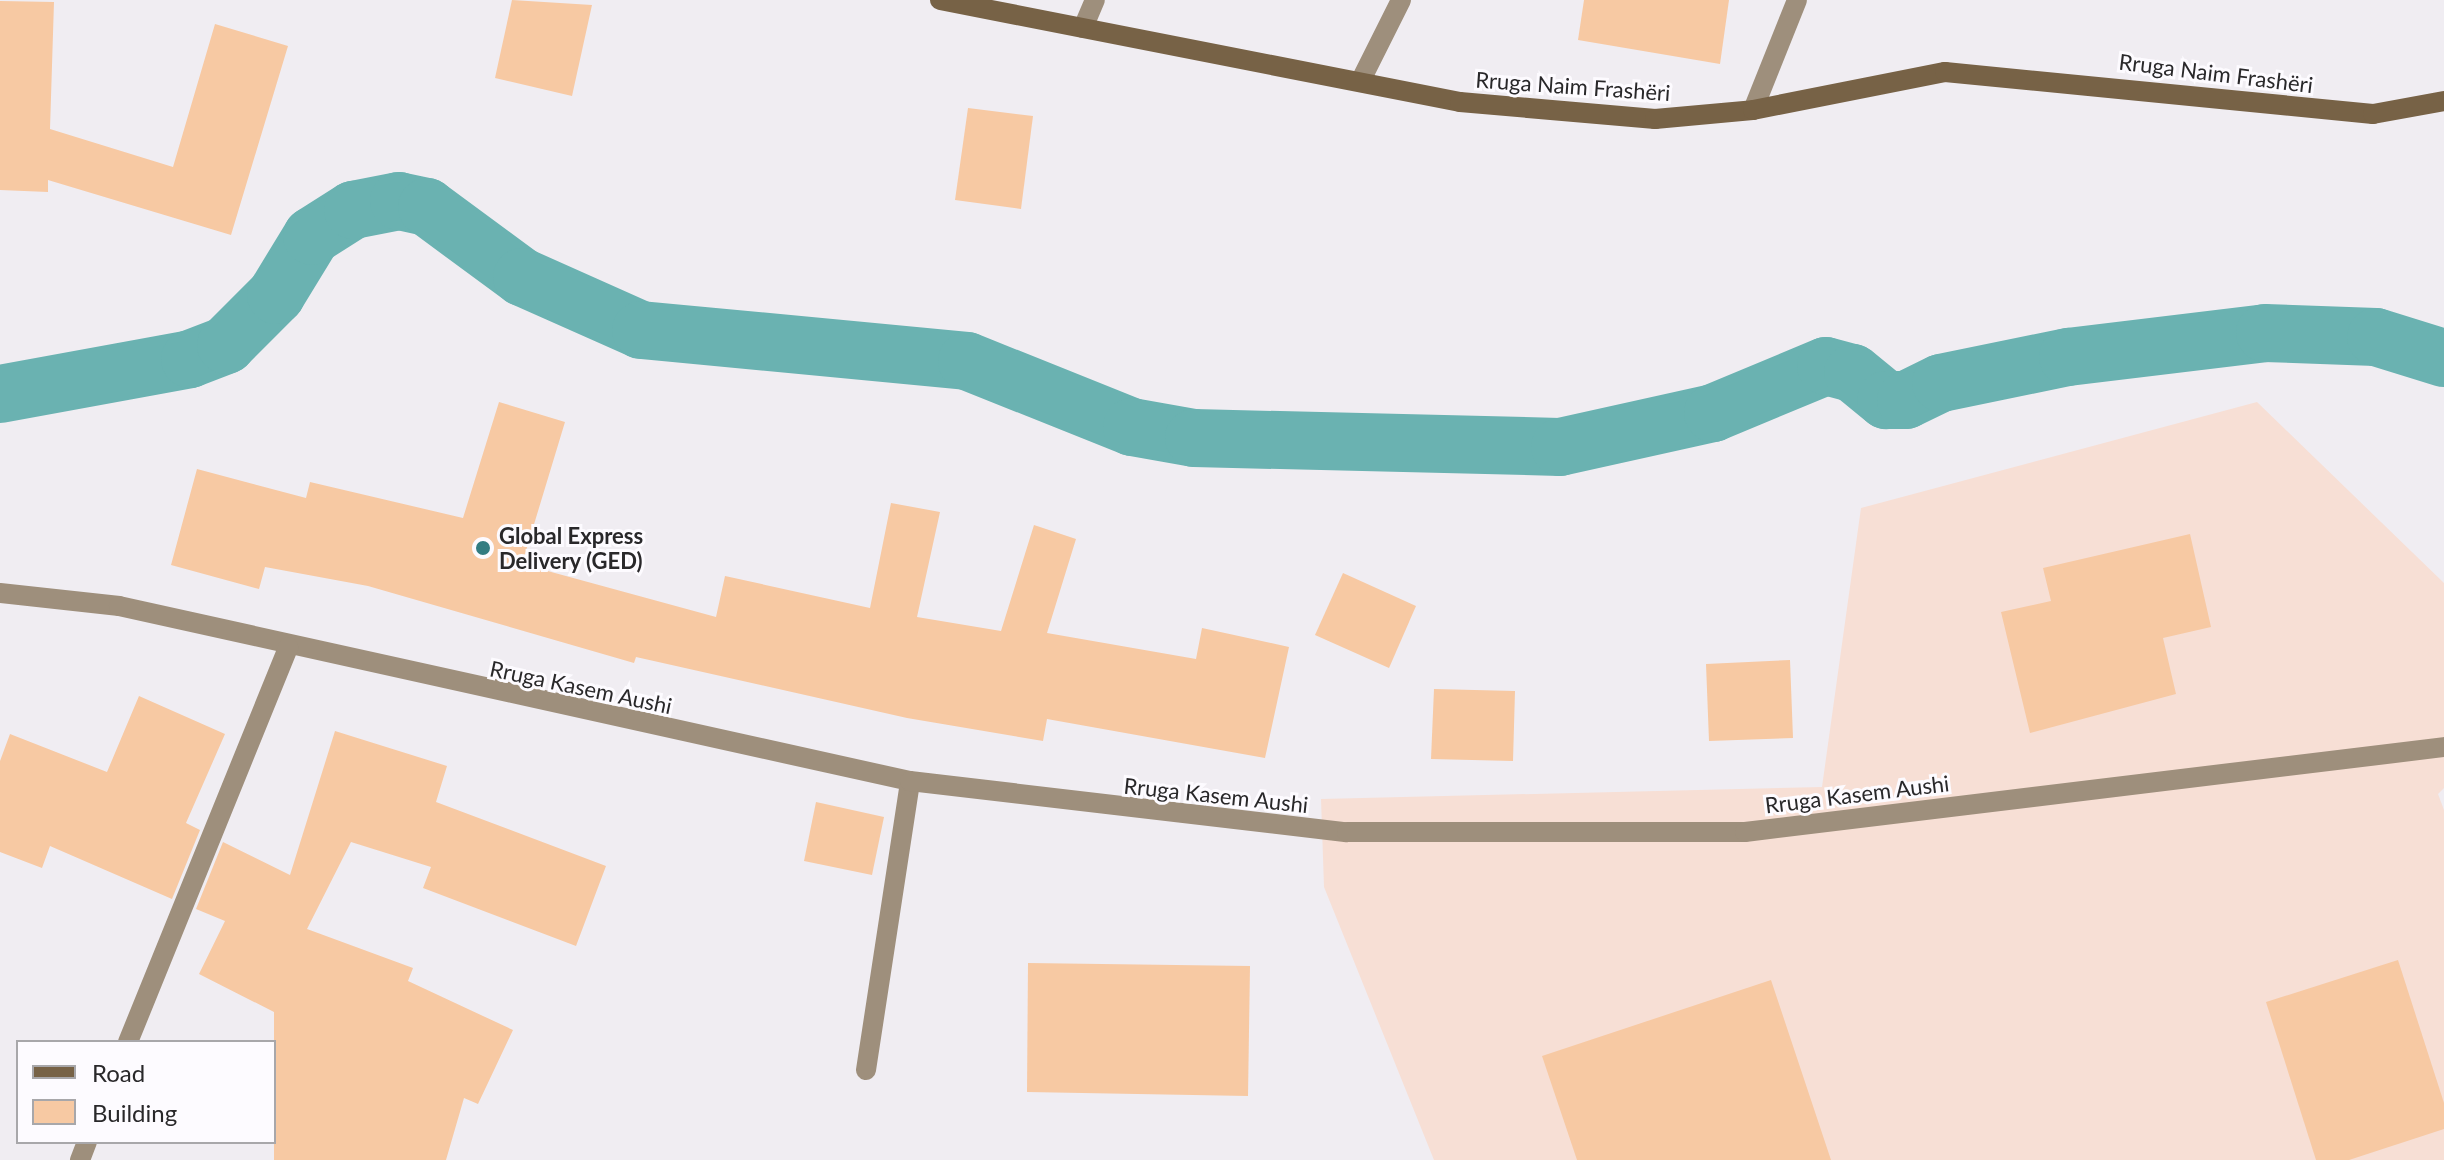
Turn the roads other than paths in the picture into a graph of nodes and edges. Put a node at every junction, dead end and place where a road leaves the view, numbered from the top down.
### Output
1 (940, 0) edge
2 (1095, 0) edge
3 (1401, 0) edge
4 (1797, 0) edge
5 (1083, 28) junction
6 (1362, 78) junction
7 (2444, 101) edge
8 (1753, 110) junction
9 (0, 593) edge
10 (288, 647) junction
11 (2444, 747) edge
12 (910, 781) junction
13 (129, 1040) edge
14 (866, 1070) dead end

1 - 5 street, Rruga Naim Frashëri
2 - 5 street
3 - 6 street
4 - 8 street
5 - 6 street, Rruga Naim Frashëri
6 - 8 street, Rruga Naim Frashëri
7 - 8 street, Rruga Naim Frashëri
9 - 10 street, Rruga Kasem Aushi
10 - 12 street, Rruga Kasem Aushi
10 - 13 street
11 - 12 street, Rruga Kasem Aushi
12 - 14 street

